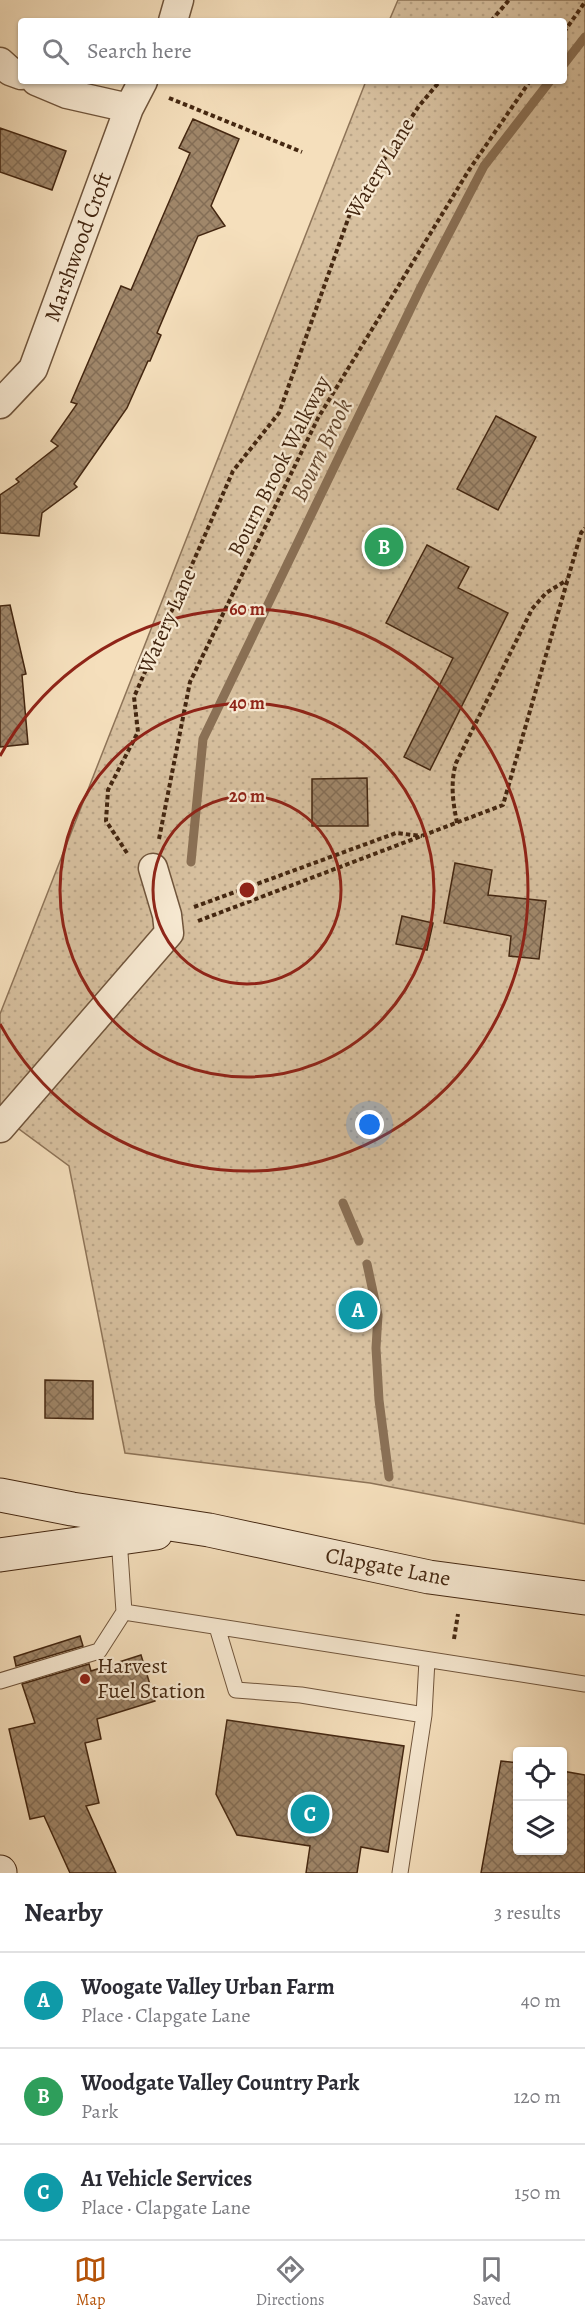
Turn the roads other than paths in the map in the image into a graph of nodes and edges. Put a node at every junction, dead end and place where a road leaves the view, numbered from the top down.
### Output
1 (179, 0) edge
2 (173, 18) edge
3 (0, 62) edge
4 (18, 74) edge
5 (43, 84) edge
6 (137, 92) edge
7 (0, 404) edge
8 (153, 868) road end
9 (0, 1128) edge
10 (0, 1495) edge
11 (193, 1528) junction
12 (119, 1538) junction
13 (0, 1555) edge
14 (585, 1598) edge
15 (124, 1612) junction
16 (217, 1627) junction
17 (427, 1660) junction
18 (0, 1681) edge
19 (585, 1684) edge
20 (424, 1715) junction
21 (400, 1873) edge

1 - 2 street
3 - 4 street
5 - 6 street
6 - 7 street, Marshwood Croft
8 - 9 street
10 - 11 street, Clapgate Lane
11 - 12 street, Clapgate Lane
11 - 14 street, Clapgate Lane
12 - 13 street, Clapgate Lane
12 - 15 lane
15 - 16 lane
15 - 18 lane
16 - 17 lane
16 - 20 lane
17 - 19 lane
17 - 20 lane
20 - 21 lane

